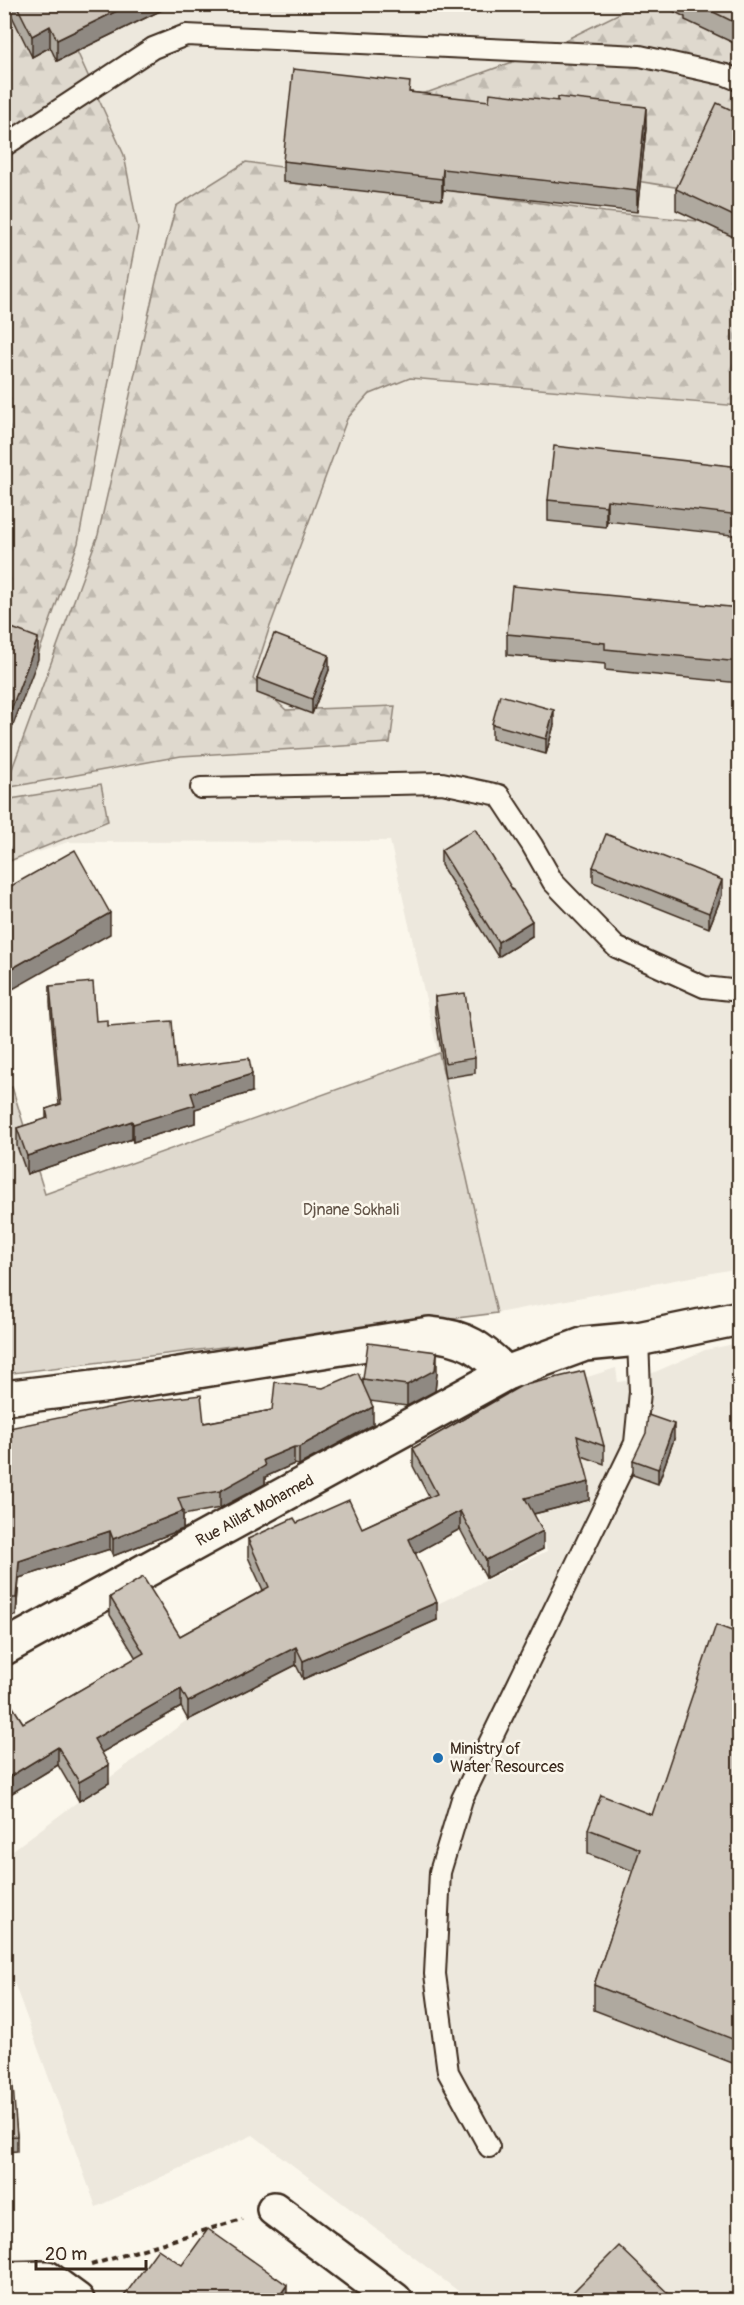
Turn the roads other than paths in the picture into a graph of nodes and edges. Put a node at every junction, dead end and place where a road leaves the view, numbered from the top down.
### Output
1 (740, 81) edge
2 (4, 146) edge
3 (201, 788) dead end
4 (740, 991) edge
5 (740, 1318) edge
6 (638, 1339) junction
7 (506, 1373) junction
8 (4, 1398) edge
9 (4, 1648) edge
10 (489, 2147) dead end
11 (274, 2209) road end
12 (4, 2279) edge
13 (77, 2301) edge
14 (395, 2301) edge

1 - 2 lane
3 - 4 lane
5 - 6 street, Rue Alilat Mohamed
6 - 7 street, Rue Alilat Mohamed
6 - 10 lane
7 - 8 street
7 - 9 street, Rue Alilat Mohamed
11 - 14 street
12 - 13 street

